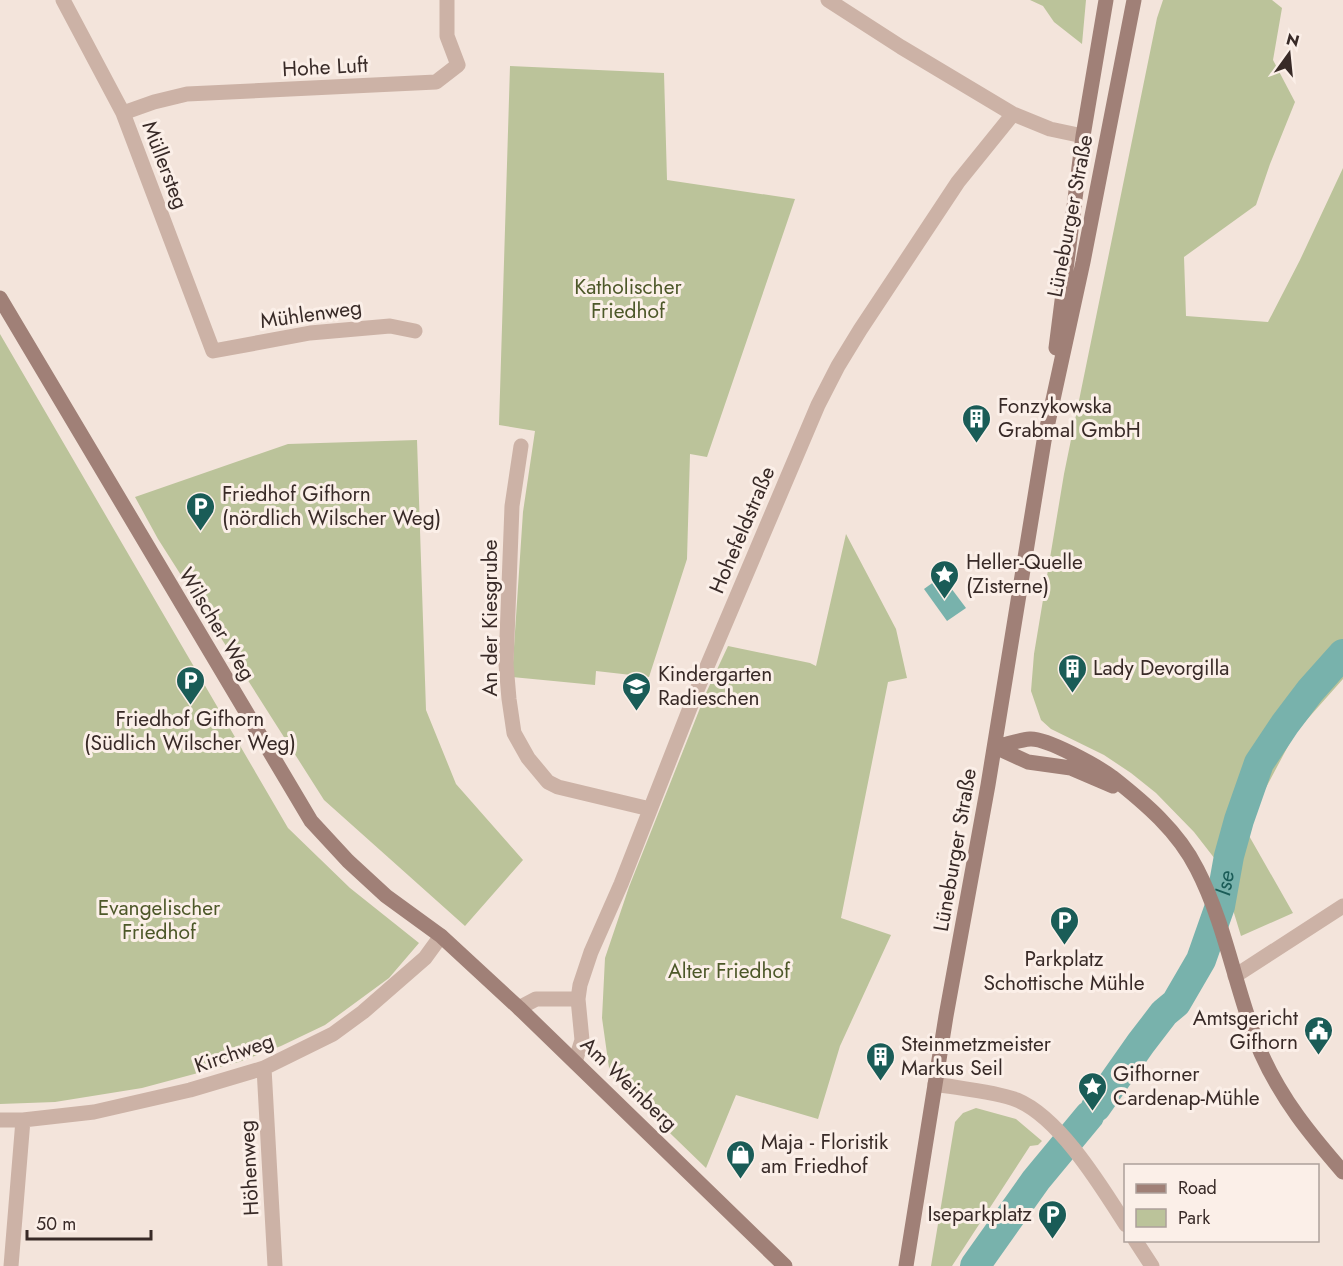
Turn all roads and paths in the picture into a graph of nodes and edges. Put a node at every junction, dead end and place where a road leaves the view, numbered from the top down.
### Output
1 (63, 0) edge
2 (447, 0) edge
3 (828, 0) edge
4 (1134, 0) edge
5 (1104, 3) edge
6 (123, 112) junction
7 (1013, 114) junction
8 (1083, 136) junction
9 (0, 298) edge
10 (415, 331) dead end
11 (213, 351) joint
12 (1044, 441) junction
13 (521, 446) dead end
14 (995, 747) junction
15 (1139, 798) junction
16 (650, 809) junction
17 (1343, 906) edge
18 (441, 936) junction
19 (1235, 976) junction
20 (578, 999) junction
21 (519, 1008) junction
22 (575, 1062) junction
23 (264, 1068) junction
24 (935, 1084) junction
25 (0, 1120) edge
26 (22, 1120) junction
27 (1343, 1172) edge
28 (1124, 1223) edge
29 (1137, 1242) edge
30 (11, 1266) edge
31 (275, 1266) edge
32 (785, 1266) edge
33 (906, 1266) edge
34 (1152, 1266) edge

1 - 6 street, Müllersteg
2 - 6 street, Hohe Luft
3 - 7 street
4 - 12 street, Lüneburger Straße
5 - 8 street, Lüneburger Straße
6 - 11 street, Müllersteg
7 - 8 street
7 - 16 street, Hohefeldstraße
8 - 12 street, Lüneburger Straße
9 - 18 street, Wilscher Weg
10 - 11 street, Mühlenweg
12 - 14 street, Lüneburger Straße
13 - 16 street, An der Kiesgrube
14 - 15 street
14 - 15 street
14 - 24 street, Lüneburger Straße
15 - 19 street
16 - 20 street, Hohefeldstraße
17 - 19 street
18 - 21 street, Am Weinberg
18 - 23 street, Kirchweg
19 - 27 street
20 - 21 street
20 - 22 street, Hohefeldstraße
21 - 22 street, Am Weinberg
22 - 32 street, Am Weinberg
23 - 26 street, Kirchweg
23 - 31 street, Höhenweg
24 - 28 street
24 - 33 street, Lüneburger Straße
25 - 26 street, Kirchweg
26 - 30 street
29 - 34 street

